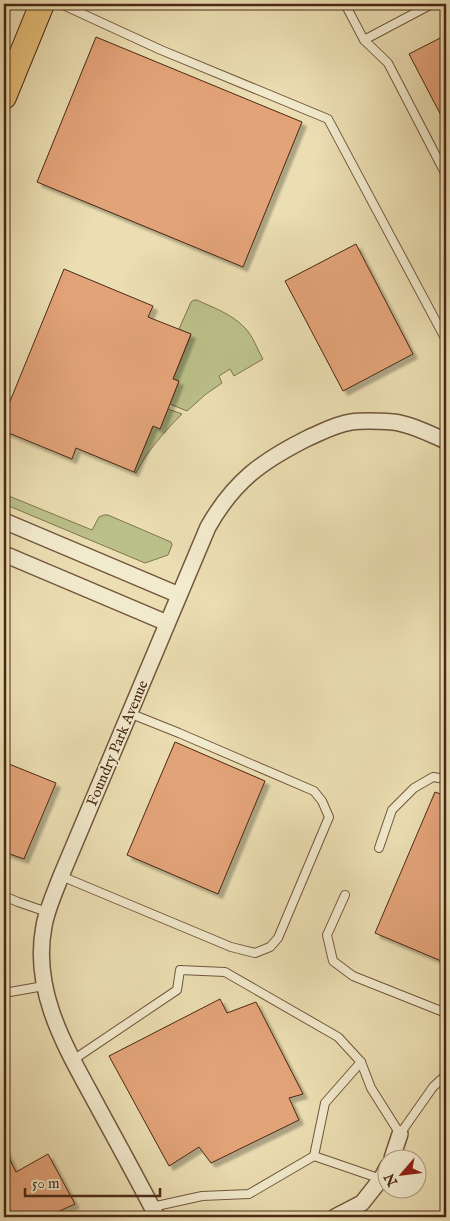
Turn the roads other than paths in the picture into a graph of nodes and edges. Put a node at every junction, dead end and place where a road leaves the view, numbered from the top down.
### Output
1 (42, 4) edge
2 (61, 4) edge
3 (346, 4) edge
4 (432, 4) edge
5 (364, 40) junction
6 (4, 97) edge
7 (446, 175) edge
8 (446, 340) edge
9 (446, 441) edge
10 (4, 521) edge
11 (4, 554) edge
12 (179, 595) junction
13 (167, 623) junction
14 (129, 713) junction
15 (446, 779) edge
16 (379, 848) dead end
17 (61, 876) junction
18 (344, 895) dead end
19 (4, 896) edge
20 (47, 912) junction
21 (44, 986) junction
22 (4, 993) edge
23 (446, 1013) edge
24 (73, 1060) junction
25 (361, 1062) junction
26 (446, 1075) edge
27 (400, 1134) junction
28 (395, 1148) edge
29 (314, 1156) junction
30 (378, 1172) edge
31 (378, 1181) edge
32 (155, 1212) edge
33 (335, 1217) edge

1 - 6 main road
2 - 8 lane
3 - 5 lane
4 - 5 lane
5 - 7 lane
9 - 12 street, Foundry Park Avenue
10 - 12 street
11 - 13 street
12 - 13 street, Foundry Park Avenue
13 - 14 street, Foundry Park Avenue
14 - 17 street, Foundry Park Avenue
14 - 17 lane
15 - 16 lane
17 - 20 street, Foundry Park Avenue
18 - 23 lane
19 - 20 lane
20 - 21 street, Foundry Park Avenue
21 - 22 lane
21 - 24 street, Foundry Park Avenue
24 - 25 lane
24 - 32 street, Foundry Park Avenue
25 - 27 lane
25 - 29 lane
26 - 27 lane
27 - 28 street
29 - 30 lane
29 - 32 lane
31 - 33 street

